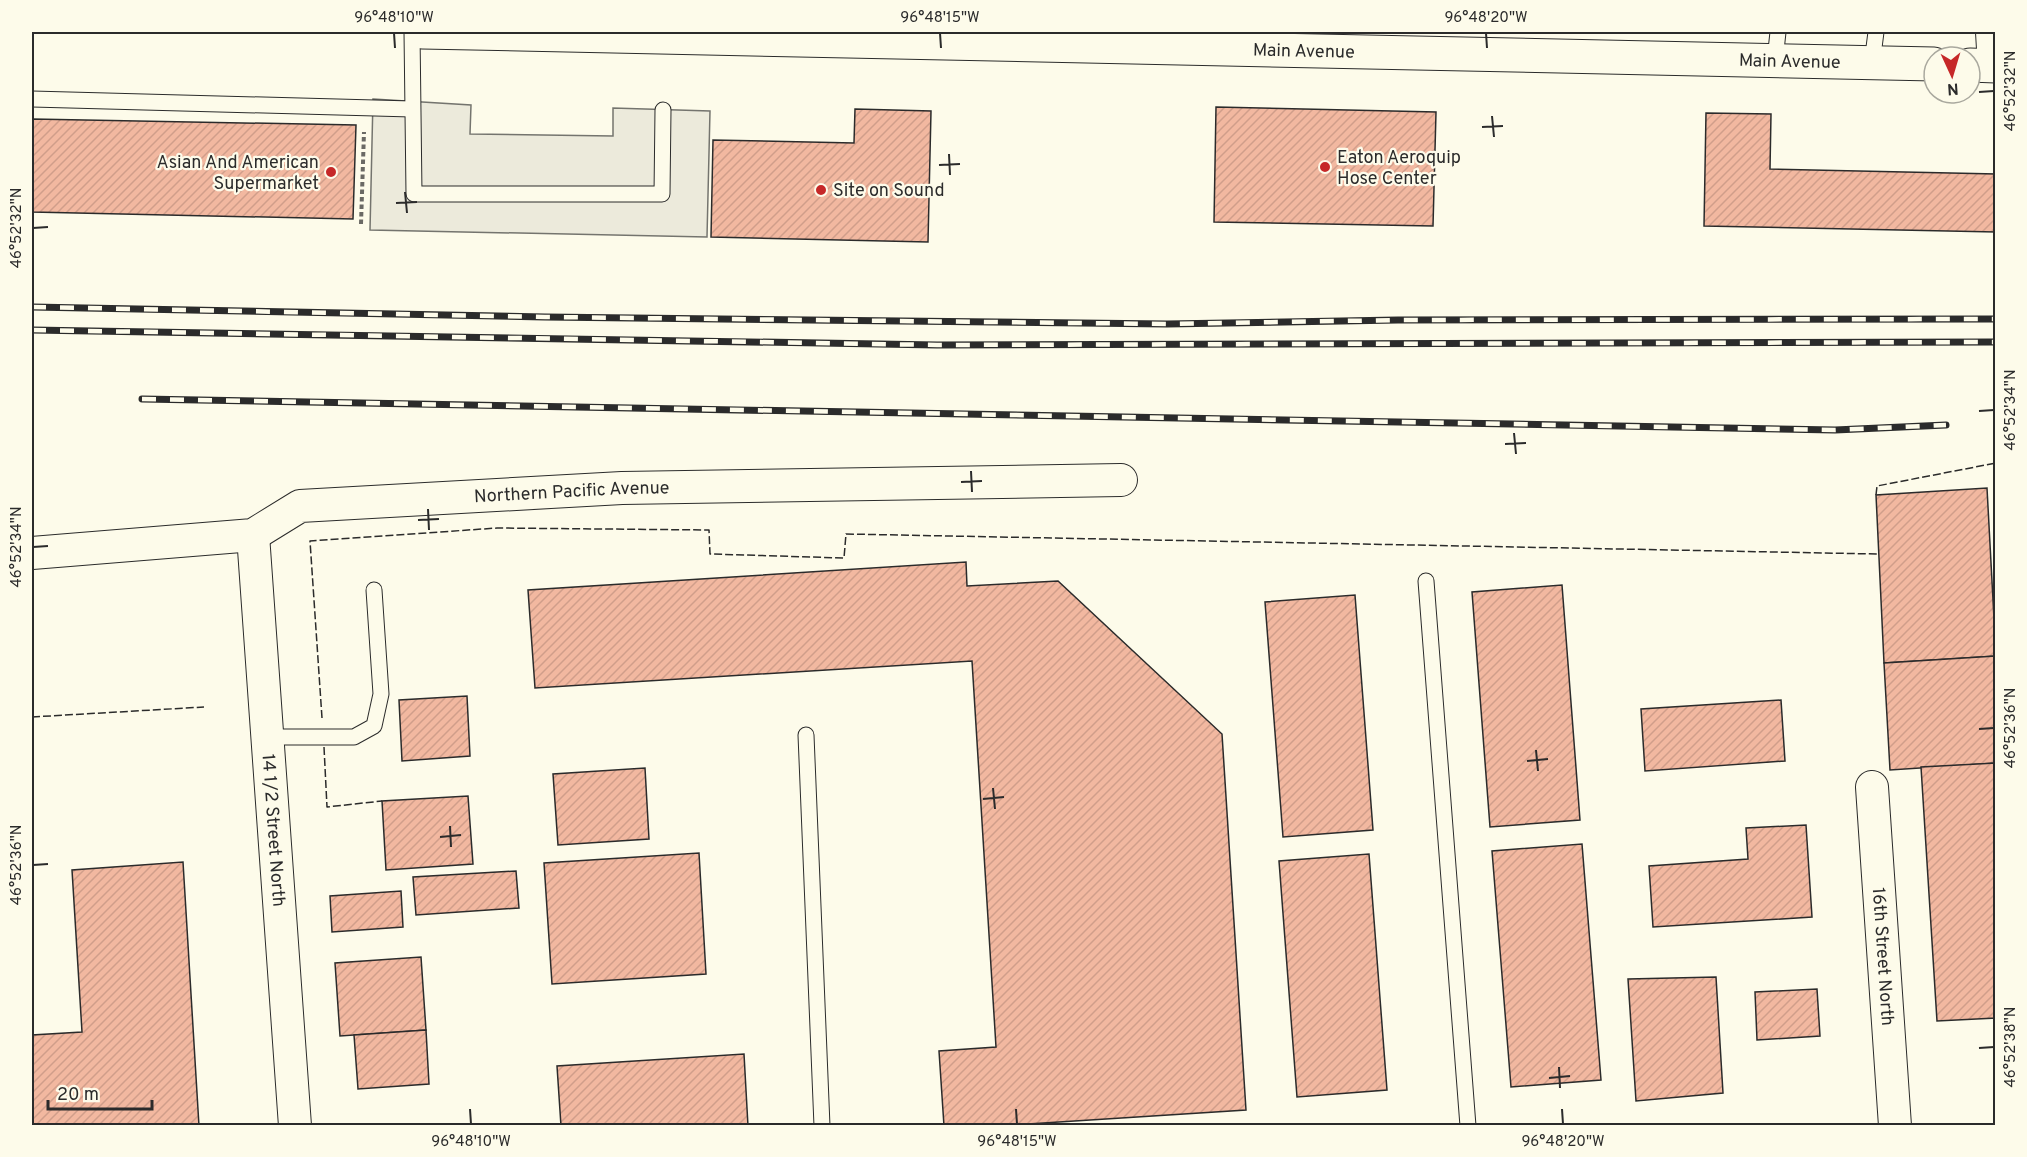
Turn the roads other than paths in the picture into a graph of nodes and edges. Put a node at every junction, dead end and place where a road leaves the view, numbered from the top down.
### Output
1 (412, 32) edge
2 (422, 32) edge
3 (1992, 32) edge
4 (636, 34) edge
5 (858, 36) edge
6 (1092, 38) edge
7 (1776, 46) edge
8 (1874, 47) edge
9 (1922, 61) edge
10 (1986, 66) edge
11 (32, 99) edge
12 (412, 109) junction
13 (663, 110) dead end
14 (1121, 480) dead end
15 (253, 536) junction
16 (32, 553) edge
17 (1426, 581) dead end
18 (374, 590) dead end
19 (806, 735) dead end
20 (268, 737) junction
21 (1872, 788) dead end
22 (295, 1125) edge
23 (822, 1125) edge
24 (1468, 1125) edge
25 (1895, 1125) edge

1 - 12 lane
2 - 4 main road, Main Avenue
3 - 10 street
4 - 5 main road, Main Avenue
5 - 6 main road, Main Avenue
6 - 7 main road, Main Avenue
7 - 8 main road, Main Avenue
8 - 9 main road, Main Avenue
11 - 12 lane
12 - 13 lane
14 - 15 street, Northern Pacific Avenue
15 - 16 street, Northern Pacific Avenue
15 - 20 street, 14 1/2 Street North
17 - 24 lane
18 - 20 lane
19 - 23 lane
20 - 22 street, 14 1/2 Street North
21 - 25 street, 16th Street North

